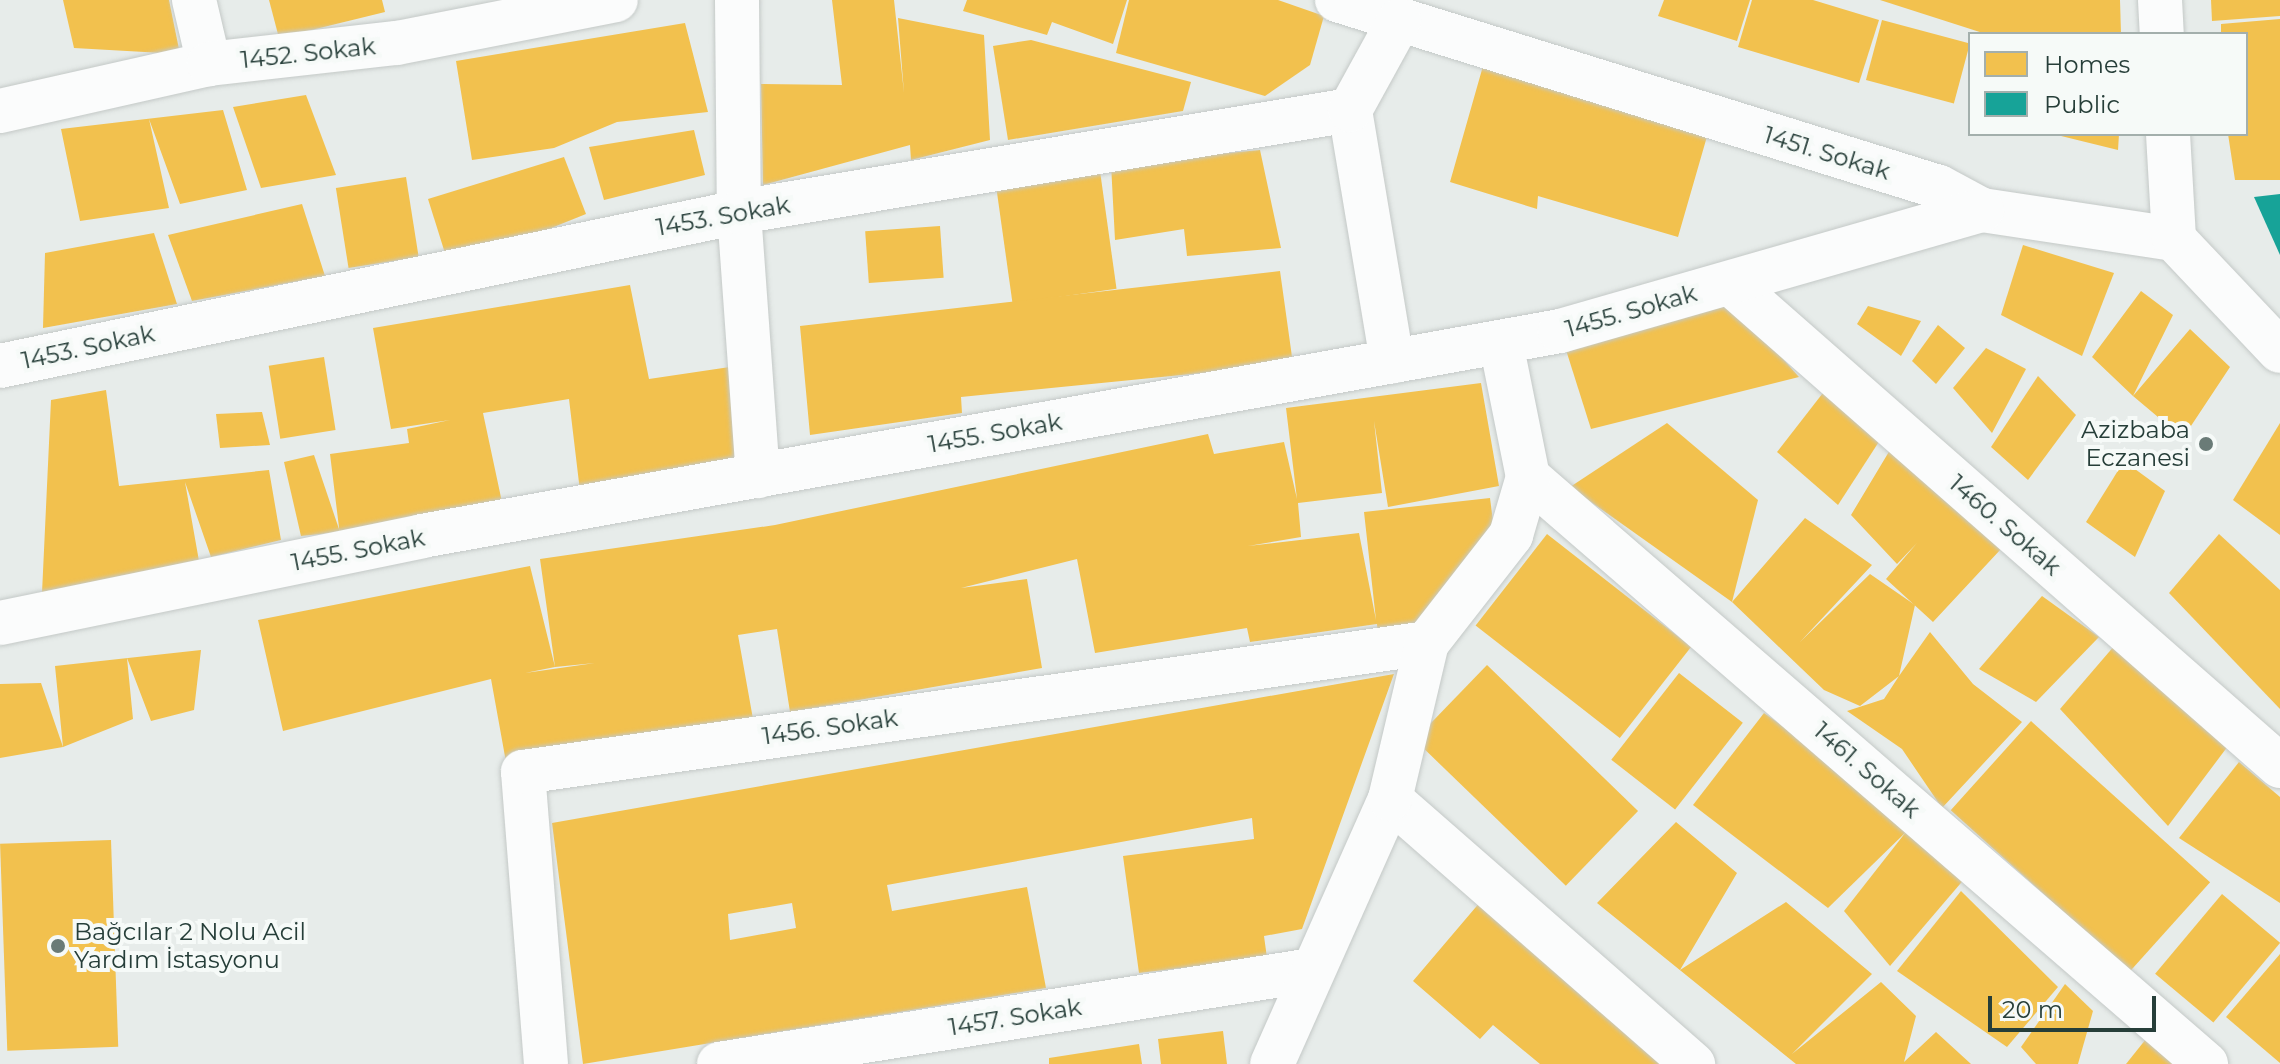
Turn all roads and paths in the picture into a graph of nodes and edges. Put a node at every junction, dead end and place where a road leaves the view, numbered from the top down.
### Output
1 (194, 0) edge
2 (616, 0) edge
3 (737, 0) edge
4 (1337, 0) edge
5 (2160, 0) edge
6 (1399, 21) junction
7 (2162, 32) edge
8 (209, 64) junction
9 (1350, 110) junction
10 (0, 111) edge
11 (2168, 136) edge
12 (1982, 210) junction
13 (739, 212) junction
14 (2174, 239) junction
15 (1730, 283) junction
16 (1501, 343) junction
17 (2280, 351) edge
18 (1392, 362) junction
19 (0, 366) edge
20 (758, 476) junction
21 (1528, 477) junction
22 (0, 623) edge
23 (1427, 643) junction
24 (2280, 766) edge
25 (1390, 799) junction
26 (1312, 970) junction
27 (1281, 1060) edge
28 (546, 1064) edge
29 (719, 1064) edge
30 (1693, 1064) edge
31 (2206, 1064) edge

1 - 8 street
2 - 8 street, 1452. Sokak
3 - 13 street
4 - 6 street, 1451. Sokak
5 - 7 street
6 - 9 street
6 - 12 street, 1451. Sokak
8 - 10 street, 1452. Sokak
9 - 13 street, 1453. Sokak
9 - 18 street
11 - 14 street
12 - 14 street, 1451. Sokak
12 - 15 street, 1455. Sokak
13 - 19 street, 1453. Sokak
13 - 20 street
14 - 17 street
15 - 16 street, 1455. Sokak
15 - 24 street, 1460. Sokak
16 - 18 street, 1455. Sokak
16 - 21 street
18 - 20 street, 1455. Sokak
20 - 22 street, 1455. Sokak
21 - 23 street
21 - 31 street, 1461. Sokak
23 - 25 street
23 - 28 street, 1456. Sokak
25 - 26 street
25 - 30 street
26 - 27 street
26 - 29 street, 1457. Sokak

